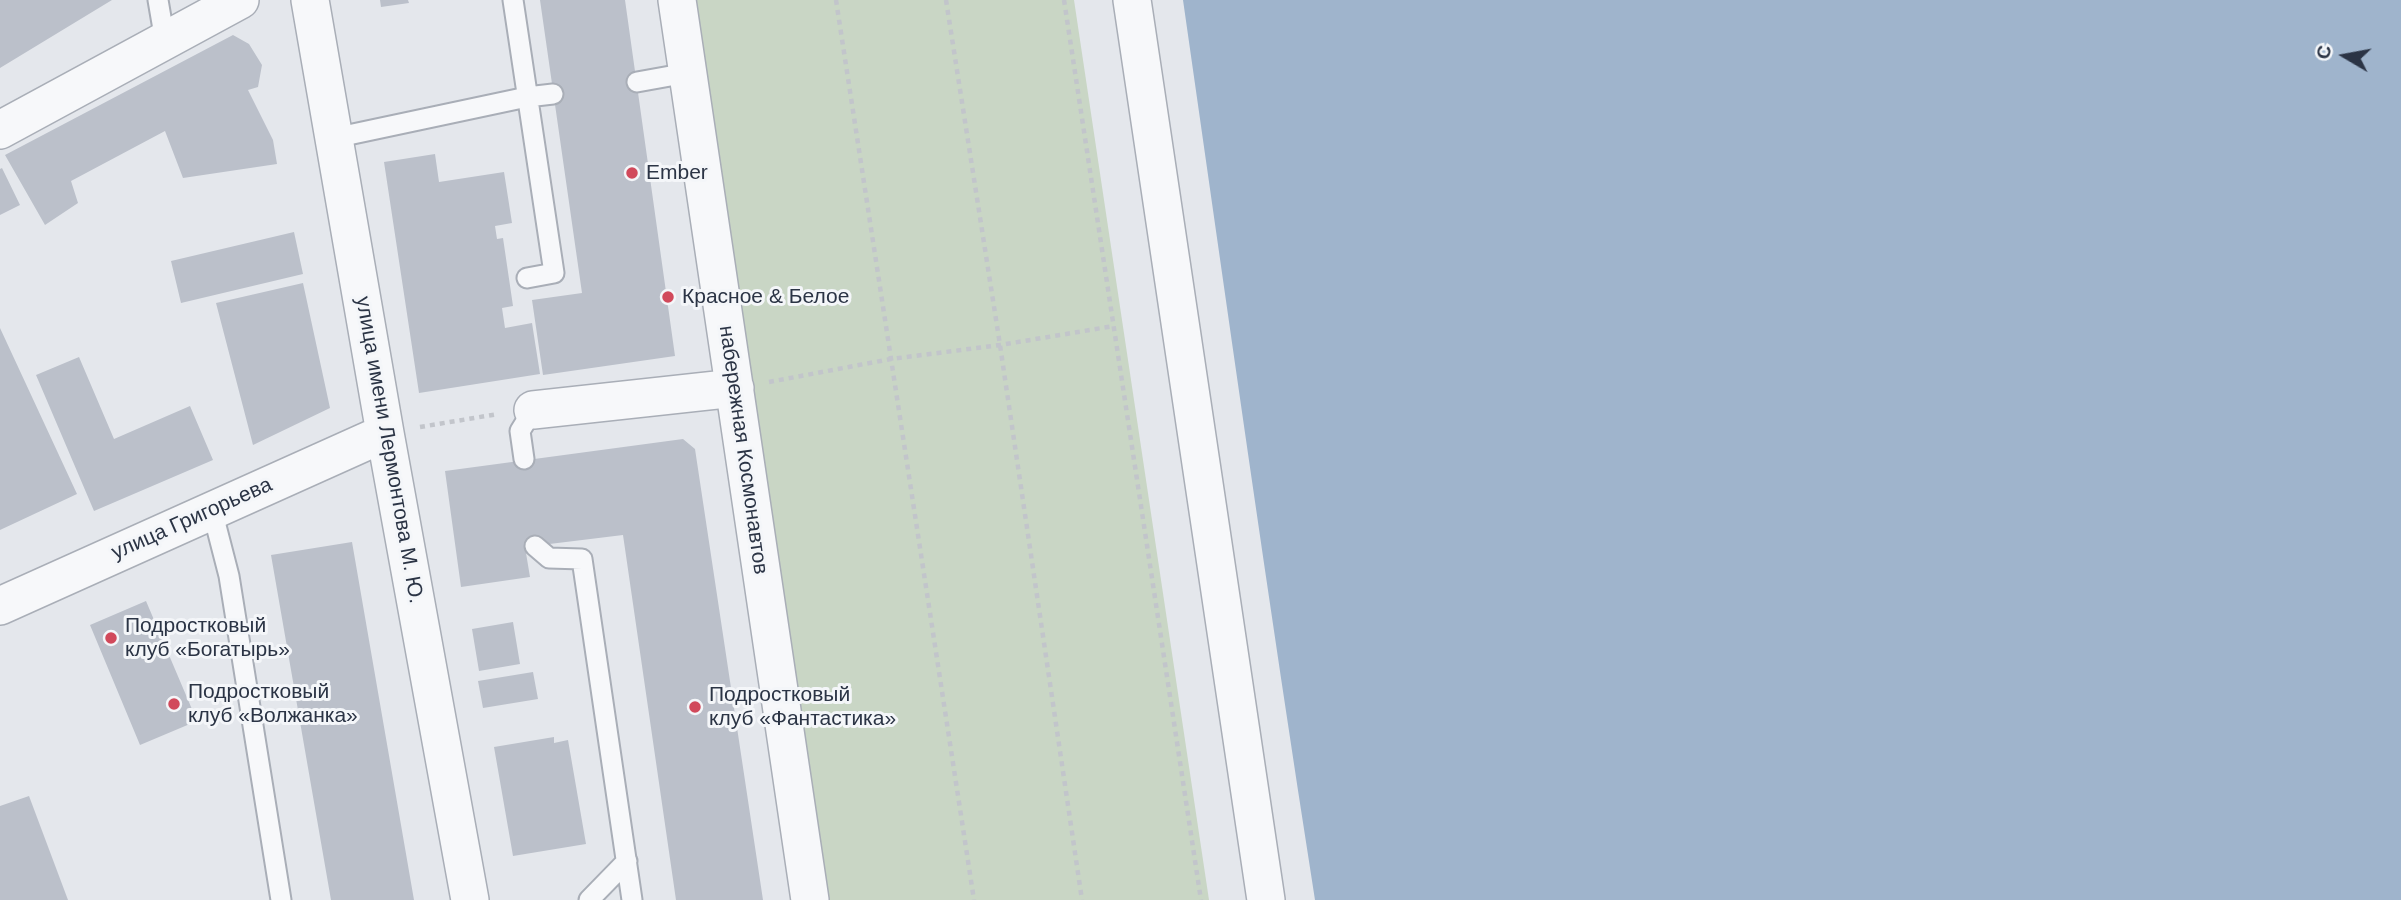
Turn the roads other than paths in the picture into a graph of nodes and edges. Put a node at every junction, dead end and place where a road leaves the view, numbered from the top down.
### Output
1 (158, 0) edge
2 (240, 0) edge
3 (310, 0) edge
4 (513, 0) edge
5 (677, 0) edge
6 (1132, 0) edge
7 (165, 41) junction
8 (687, 73) junction
9 (637, 82) dead end
10 (553, 93) dead end
11 (527, 97) junction
12 (0, 130) edge
13 (334, 138) junction
14 (527, 278) dead end
15 (734, 388) junction
16 (516, 412) joint
17 (385, 433) junction
18 (524, 459) dead end
19 (212, 509) junction
20 (535, 546) dead end
21 (0, 606) edge
22 (627, 861) junction
23 (281, 900) edge
24 (470, 900) edge
25 (589, 900) edge
26 (632, 900) edge
27 (810, 900) edge
28 (1266, 900) edge

1 - 7 lane
2 - 7 street
3 - 13 street, улица имени Лермонтова М. Ю.
4 - 11 lane
5 - 8 street, набережная Космонавтов
6 - 28 street
7 - 12 street
8 - 9 lane
8 - 15 street, набережная Космонавтов
10 - 11 lane
11 - 13 lane
11 - 14 lane
13 - 17 street, улица имени Лермонтова М. Ю.
15 - 16 street
15 - 27 street, набережная Космонавтов
16 - 18 lane
17 - 19 street, улица Григорьева
17 - 24 street, улица имени Лермонтова М. Ю.
19 - 21 street, улица Григорьева
19 - 23 lane
20 - 22 lane
22 - 25 lane
22 - 26 lane

